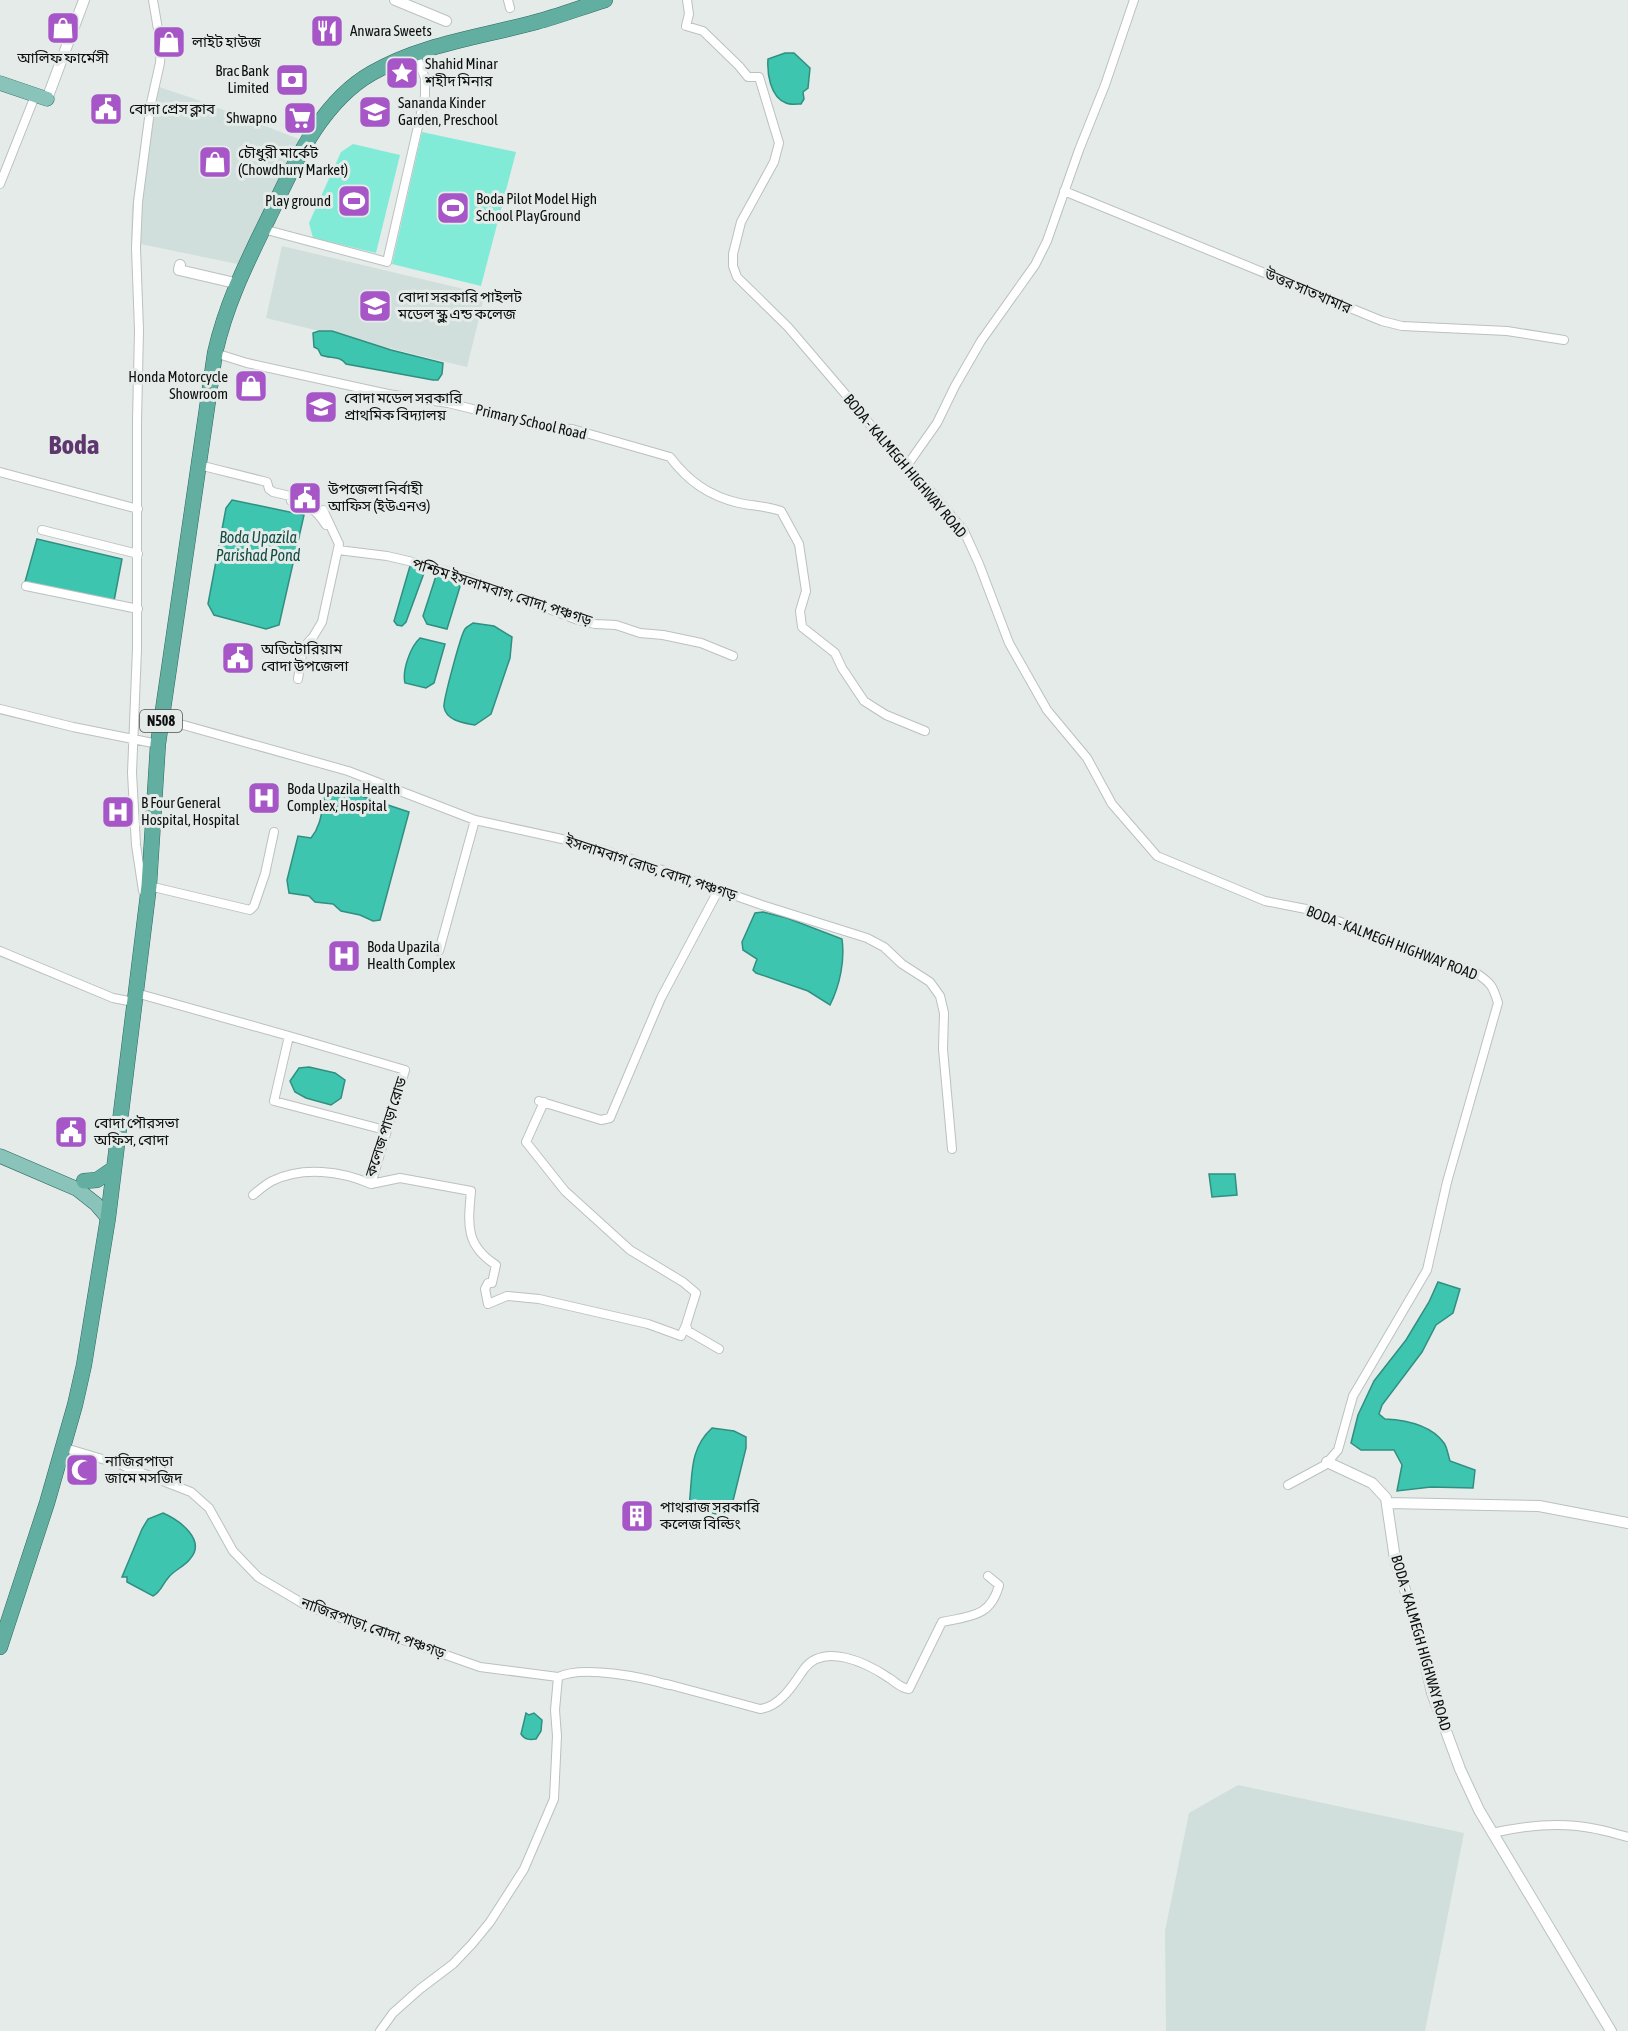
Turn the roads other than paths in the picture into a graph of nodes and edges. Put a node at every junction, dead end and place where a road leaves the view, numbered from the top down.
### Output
1 (84, 0) edge
2 (153, 0) edge
3 (395, 0) edge
4 (605, 0) edge
5 (687, 0) edge
6 (1134, 0) edge
7 (446, 21) dead end
8 (415, 53) junction
9 (0, 83) edge
10 (41, 98) junction
11 (0, 184) edge
12 (1065, 191) junction
13 (262, 229) junction
14 (180, 265) dead end
15 (235, 283) dead end
16 (1564, 340) dead end
17 (214, 353) junction
18 (199, 465) junction
19 (906, 467) junction
20 (0, 472) edge
21 (138, 509) junction
22 (323, 510) dead end
23 (42, 530) dead end
24 (334, 531) junction
25 (338, 550) junction
26 (138, 554) junction
27 (26, 586) dead end
28 (138, 609) junction
29 (733, 656) dead end
30 (298, 679) dead end
31 (0, 709) edge
32 (162, 719) junction
33 (925, 731) dead end
34 (134, 740) junction
35 (158, 744) junction
36 (475, 820) junction
37 (274, 832) dead end
38 (149, 886) junction
39 (719, 889) junction
40 (146, 909) junction
41 (0, 951) edge
42 (439, 951) dead end
43 (135, 998) junction
44 (290, 1036) junction
45 (386, 1130) dead end
46 (952, 1149) dead end
47 (0, 1156) edge
48 (113, 1169) junction
49 (45, 1176) junction
50 (84, 1181) junction
51 (371, 1184) junction
52 (110, 1194) junction
53 (253, 1195) dead end
54 (108, 1218) junction
55 (686, 1325) junction
56 (719, 1349) dead end
57 (62, 1447) junction
58 (1327, 1462) junction
59 (1288, 1485) dead end
60 (1388, 1503) junction
61 (1628, 1523) edge
62 (988, 1576) dead end
63 (0, 1647) edge
64 (558, 1677) junction
65 (1492, 1833) junction
66 (1628, 1837) edge
67 (380, 2031) edge
68 (1611, 2031) edge

1 - 10 street
2 - 21 street
3 - 7 street
4 - 8 highway, N508
5 - 19 street, BODA - KALMEGH HIGHWAY ROAD
6 - 12 street
8 - 13 highway, N508
8 - 13 street
9 - 10 main road
10 - 11 street
12 - 16 street, উত্তর সাতখামার
12 - 19 street
13 - 17 highway, N508
14 - 15 street
17 - 18 highway, N508
17 - 33 street, Primary School Road
18 - 24 street
18 - 32 highway, N508
19 - 58 street, BODA - KALMEGH HIGHWAY ROAD
20 - 21 street
21 - 26 street
22 - 24 street
23 - 26 street
24 - 25 street
25 - 29 street, পশ্চিম ইসলামবাগ, বোদা, পঞ্চগড়
25 - 30 street
26 - 28 street
27 - 28 street
28 - 34 street
31 - 34 street
32 - 35 highway, N508
32 - 36 street, ইসলামবাগ রোড, বোদা, পঞ্চগড়
34 - 35 street
34 - 40 street
35 - 38 highway, N508
36 - 39 street, ইসলামবাগ রোড, বোদা, পঞ্চগড়
36 - 42 street
37 - 38 street
38 - 40 highway, N508
39 - 46 street, ইসলামবাগ রোড, বোদা, পঞ্চগড়
39 - 55 street
40 - 43 highway, N508
41 - 43 street, কলেজ পাড়া রোড
43 - 44 street, কলেজ পাড়া রোড
43 - 48 highway, N508
44 - 45 street, কলেজ পাড়া রোড
44 - 51 street, কলেজ পাড়া রোড
47 - 49 main road
48 - 50 highway
48 - 52 highway, N508
49 - 50 main road
49 - 54 main road
50 - 52 main road
51 - 53 street, কলেজ পাড়া রোড
51 - 55 street
52 - 54 highway, N508
54 - 57 highway, N508
55 - 56 street
57 - 63 highway, N508
57 - 64 street, নাজিরপাড়া, বোদা, পঞ্চগড়
58 - 59 street, BODA - KALMEGH HIGHWAY ROAD
58 - 60 street
60 - 61 street
60 - 65 street, BODA - KALMEGH HIGHWAY ROAD
62 - 64 street, নাজিরপাড়া, বোদা, পঞ্চগড়
64 - 67 street
65 - 66 street
65 - 68 street, BODA - KALMEGH HIGHWAY ROAD

